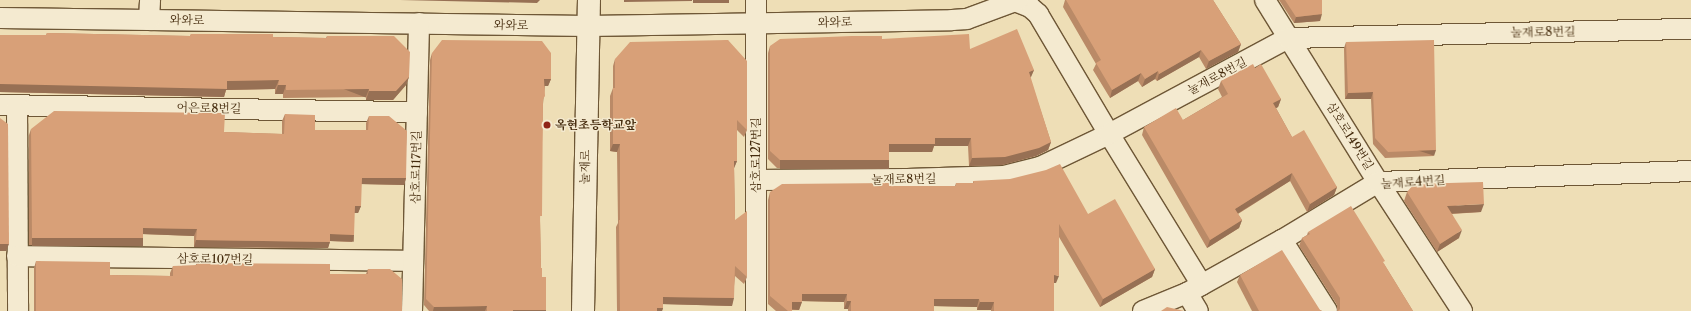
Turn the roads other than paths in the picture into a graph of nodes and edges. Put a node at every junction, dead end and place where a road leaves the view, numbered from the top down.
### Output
1 (150, 0) edge
2 (589, 0) edge
3 (756, 0) edge
4 (1264, 0) edge
5 (1015, 1) edge
6 (0, 18) edge
7 (149, 20) junction
8 (419, 23) junction
9 (756, 23) junction
10 (588, 26) junction
11 (1691, 29) edge
12 (1288, 38) junction
13 (8, 105) edge
14 (417, 112) junction
15 (1109, 134) junction
16 (1691, 171) edge
17 (756, 180) junction
18 (1378, 182) junction
19 (1282, 240) junction
20 (18, 256) junction
21 (413, 261) junction
22 (1195, 289) junction
23 (18, 311) edge
24 (412, 311) edge
25 (583, 311) edge
26 (756, 311) edge
27 (1143, 311) edge
28 (1198, 311) edge
29 (1327, 311) edge
30 (1462, 311) edge

1 - 7 street
2 - 10 street, 눌재로
3 - 9 street, 삼호로127번길
4 - 12 street, 삼호로149번길
5 - 9 street, 와와로
5 - 15 street
6 - 7 street, 와와로
7 - 8 street, 와와로
8 - 10 street, 와와로
8 - 14 street, 삼호로117번길
9 - 10 street, 와와로
9 - 17 street, 삼호로127번길
10 - 25 street, 눌재로
11 - 12 street, 눌재로8번길
12 - 15 street, 눌재로8번길
12 - 18 street, 삼호로149번길
13 - 14 street, 어은로8번길
13 - 20 street
14 - 21 street, 삼호로117번길
15 - 17 street, 눌재로8번길
15 - 22 street
16 - 18 street, 눌재로4번길
17 - 26 street, 삼호로127번길
18 - 19 street, 눌재로4번길
18 - 30 street, 삼호로149번길
19 - 22 street, 눌재로4번길
19 - 29 street
20 - 21 street, 삼호로107번길
20 - 23 street
21 - 24 street, 삼호로117번길
22 - 27 street, 눌재로4번길
22 - 28 street

